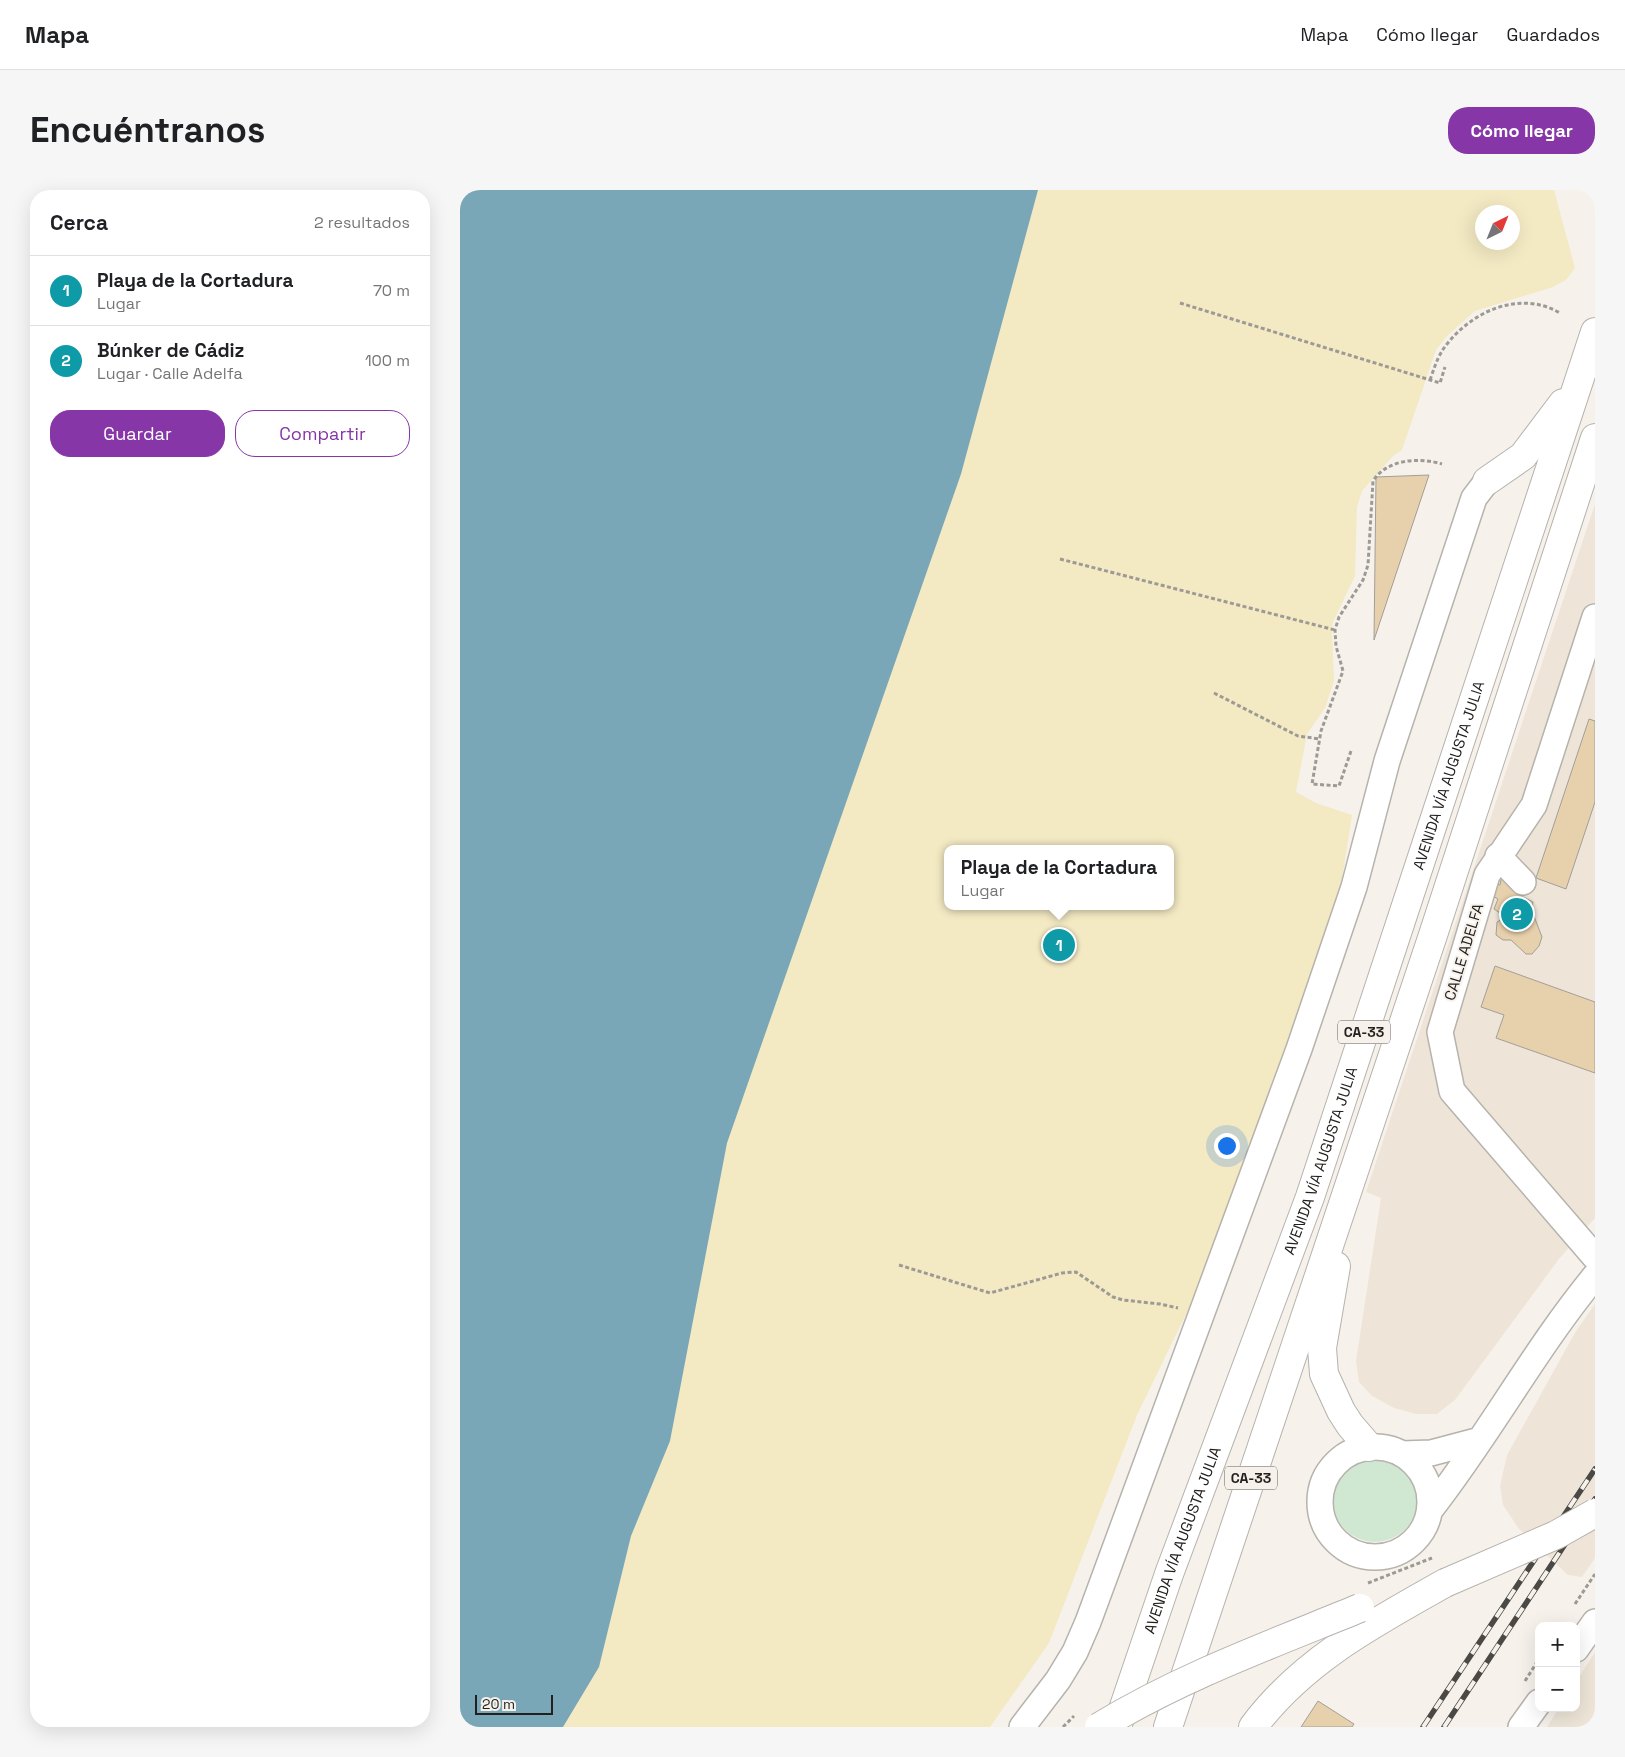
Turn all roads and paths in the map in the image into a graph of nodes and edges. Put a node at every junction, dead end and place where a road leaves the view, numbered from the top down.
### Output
1 (1180, 303) dead end
2 (1560, 313) dead end
3 (1595, 332) edge
4 (1445, 367) dead end
5 (1580, 376) junction
6 (1430, 380) junction
7 (1595, 438) edge
8 (1442, 464) dead end
9 (1487, 481) joint
10 (1060, 559) dead end
11 (1595, 617) edge
12 (1335, 630) junction
13 (1214, 693) dead end
14 (1320, 739) junction
15 (1351, 751) dead end
16 (1498, 856) junction
17 (1523, 882) dead end
18 (1335, 1230) junction
19 (1595, 1257) edge
20 (899, 1265) dead end
21 (1595, 1276) edge
22 (1200, 1319) junction
23 (1480, 1440) junction
24 (1369, 1447) junction
25 (1402, 1454) junction
26 (1430, 1510) junction
27 (1595, 1513) edge
28 (1435, 1557) dead end
29 (1595, 1574) edge
30 (1445, 1583) junction
31 (1360, 1586) dead end
32 (1571, 1611) dead end
33 (1595, 1622) edge
34 (1580, 1643) edge
35 (1535, 1708) edge
36 (1022, 1727) edge
37 (1099, 1727) edge
38 (1117, 1727) edge
39 (1168, 1727) edge
40 (1253, 1727) edge
41 (1521, 1727) edge

1 - 6 path
2 - 6 path
3 - 5 highway, AVENIDA VÍA AUGUSTA JULIA / CA-33
4 - 6 path
5 - 9 highway
5 - 38 highway, AVENIDA VÍA AUGUSTA JULIA / CA-33
7 - 18 highway, CA-33
8 - 12 path
9 - 22 street
10 - 12 path
11 - 16 street, CALLE ADELFA
12 - 14 path
13 - 14 path
14 - 15 path
16 - 17 street
16 - 19 street, CALLE ADELFA
18 - 24 highway
18 - 39 highway, CA-33
20 - 22 path
21 - 23 street
22 - 36 street
23 - 25 street
23 - 26 street
24 - 25 street
24 - 26 street
25 - 26 street
27 - 30 highway, bridge
28 - 31 path, bridge
29 - 32 path
30 - 37 highway, bridge
30 - 40 highway
33 - 34 street
35 - 41 street

